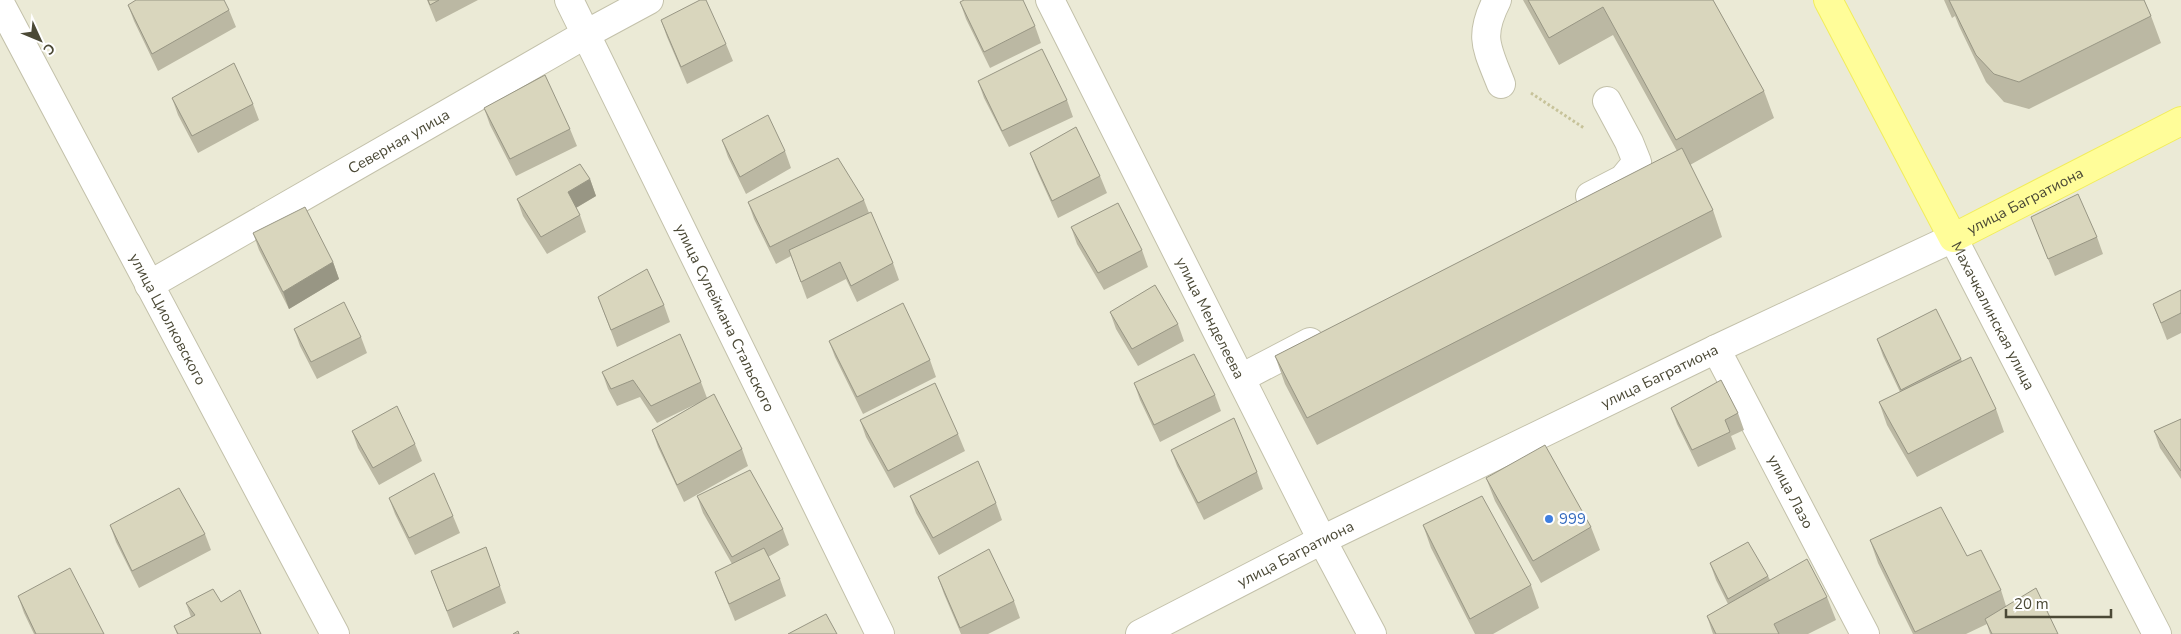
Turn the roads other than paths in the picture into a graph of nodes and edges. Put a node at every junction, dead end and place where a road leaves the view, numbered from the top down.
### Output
1 (569, 0) edge
2 (649, 0) edge
3 (1050, 0) edge
4 (1497, 0) edge
5 (1828, 0) edge
6 (0, 3) edge
7 (586, 34) junction
8 (1501, 84) road end
9 (1607, 101) dead end
10 (2181, 121) edge
11 (1571, 206) edge
12 (1953, 238) junction
13 (149, 285) junction
14 (1328, 333) edge
15 (1716, 349) junction
16 (1241, 378) junction
17 (1322, 540) junction
18 (334, 634) edge
19 (880, 634) edge
20 (1140, 634) edge
21 (1372, 634) edge
22 (1865, 634) edge
23 (2157, 634) edge

1 - 7 street, улица Сулеймана Стальского
2 - 7 street, Северная улица
3 - 16 street, улица Менделеева
4 - 8 street
5 - 12 main road, Махачкалинская улица
6 - 13 street, улица Циолковского
7 - 13 street, Северная улица
7 - 19 street, улица Сулеймана Стальского
9 - 11 street
10 - 12 main road, улица Багратиона
12 - 15 street, улица Багратиона
12 - 23 street, Махачкалинская улица
13 - 18 street, улица Циолковского
14 - 16 street
15 - 17 street, улица Багратиона
15 - 22 street, улица Лазо
16 - 17 street, улица Менделеева
17 - 20 street, улица Багратиона
17 - 21 street, улица Менделеева

